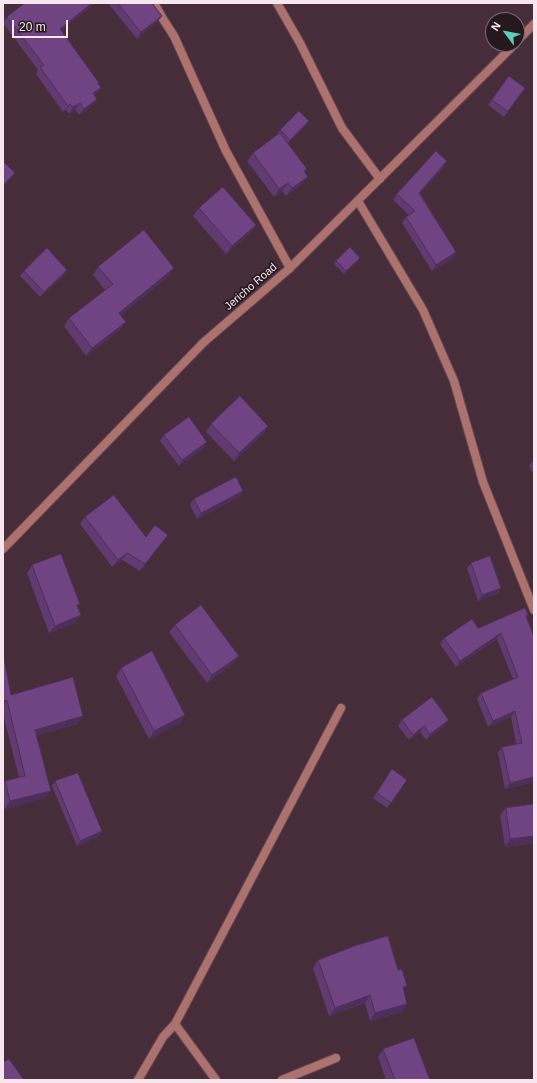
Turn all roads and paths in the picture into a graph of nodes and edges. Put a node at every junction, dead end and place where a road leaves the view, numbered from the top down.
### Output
1 (154, 3) edge
2 (277, 3) edge
3 (534, 24) edge
4 (525, 34) edge
5 (506, 52) edge
6 (380, 180) junction
7 (358, 201) junction
8 (290, 268) junction
9 (3, 549) edge
10 (534, 610) edge
11 (341, 708) dead end
12 (175, 1024) junction
13 (336, 1058) dead end
14 (138, 1080) edge
15 (216, 1080) edge
16 (282, 1080) edge

1 - 8 street
2 - 6 street
3 - 4 street
5 - 6 street, Jericho Road
6 - 7 street, Jericho Road
7 - 8 street, Jericho Road
7 - 10 street
8 - 9 street, Jericho Road
11 - 12 street
12 - 14 street
12 - 15 street
13 - 16 street

